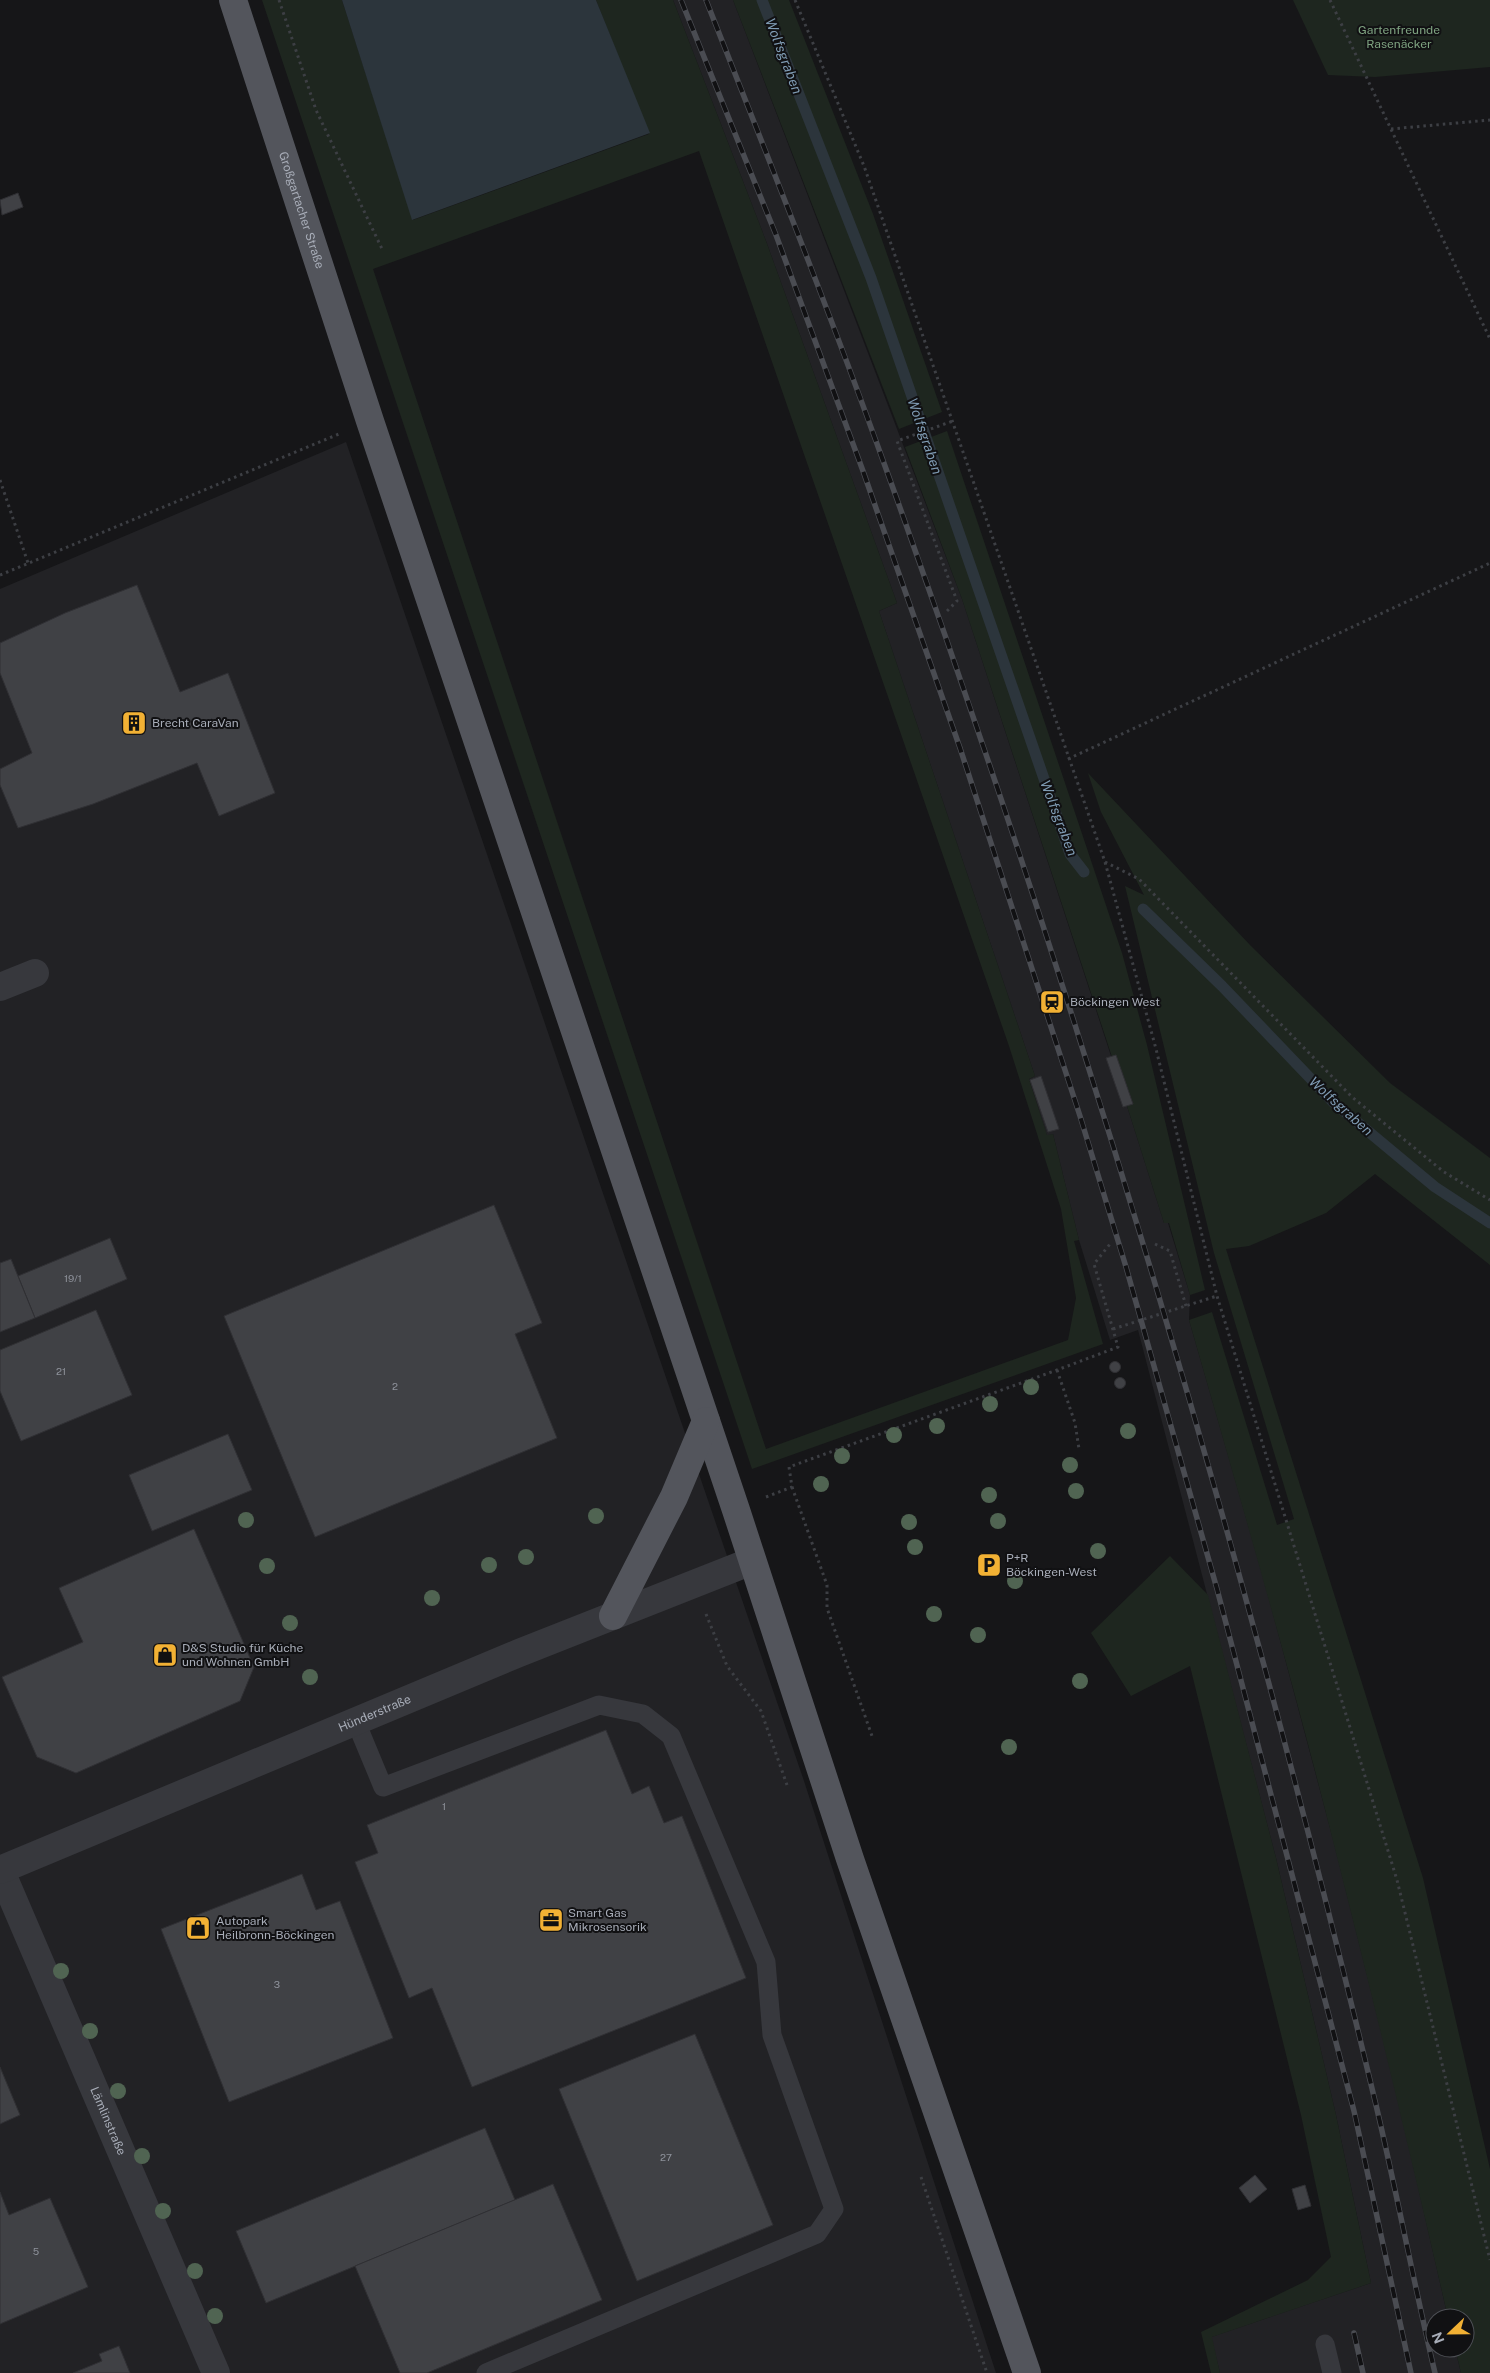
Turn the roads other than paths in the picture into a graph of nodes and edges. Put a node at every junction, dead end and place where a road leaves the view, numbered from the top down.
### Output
1 (233, 0) edge
2 (35, 973) dead end
3 (0, 987) edge
4 (706, 1421) junction
5 (752, 1561) junction
6 (613, 1616) junction
7 (356, 1722) junction
8 (0, 1869) edge
9 (1325, 2344) dead end
10 (216, 2373) edge
11 (486, 2373) edge
12 (1027, 2373) edge
13 (1332, 2373) edge

1 - 4 main road, Großgartacher Straße
2 - 3 street
4 - 5 main road, Großgartacher Straße
4 - 6 main road
5 - 6 street, Hünderstraße
5 - 12 main road, Großgartacher Straße
6 - 7 street, Hünderstraße
7 - 8 street, Hünderstraße
7 - 11 lane
8 - 10 street, Lämlinstraße
9 - 13 lane

